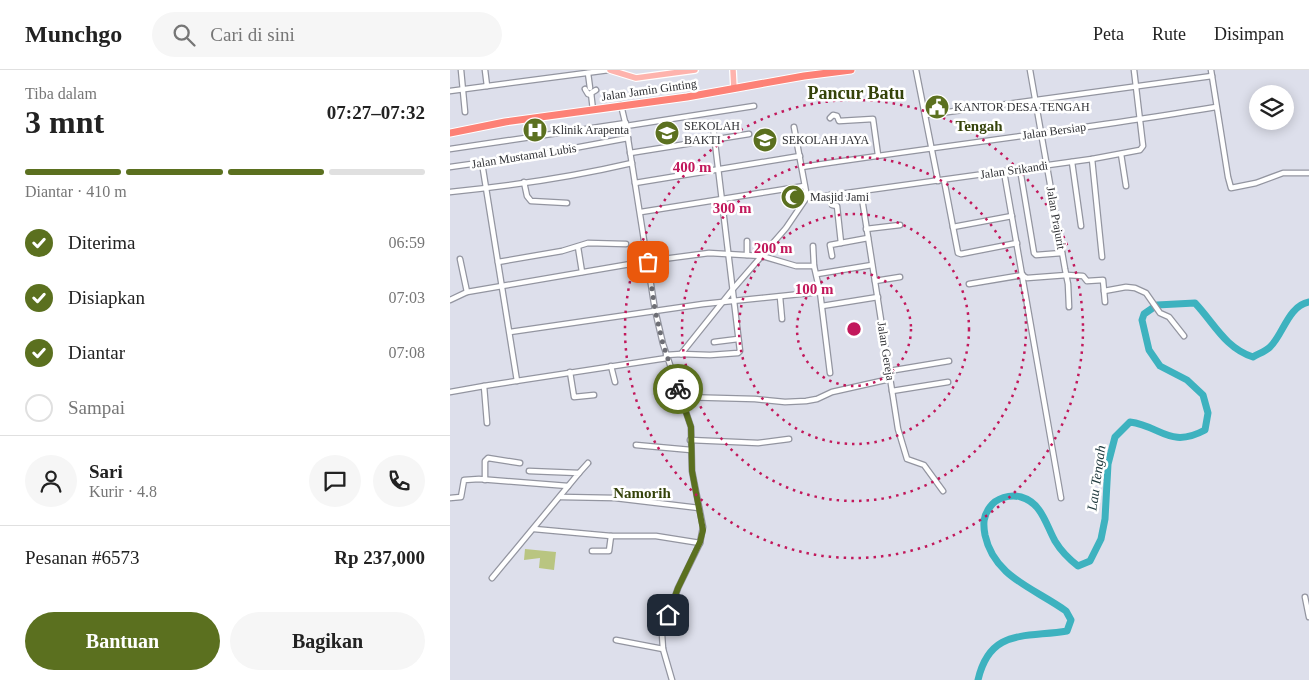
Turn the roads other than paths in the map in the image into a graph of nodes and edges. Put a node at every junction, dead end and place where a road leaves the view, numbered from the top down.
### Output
1 (460, 70) edge
2 (485, 70) edge
3 (609, 70) edge
4 (695, 70) edge
5 (733, 70) edge
6 (851, 70) edge
7 (916, 70) edge
8 (1030, 70) edge
9 (1134, 70) edge
10 (1211, 70) edge
11 (588, 72) junction
12 (804, 73) edge
13 (1212, 76) junction
14 (487, 86) junction
15 (734, 88) junction
16 (1136, 88) junction
17 (461, 89) junction
18 (450, 90) edge
19 (596, 90) dead end
20 (591, 95) junction
21 (1035, 101) junction
22 (621, 105) junction
23 (754, 106) dead end
24 (1216, 107) junction
25 (594, 110) junction
26 (465, 112) dead end
27 (926, 115) junction
28 (830, 118) dead end
29 (1140, 120) junction
30 (626, 125) junction
31 (713, 126) dead end
32 (794, 127) dead end
33 (1040, 132) junction
34 (450, 133) edge
35 (749, 134) dead end
36 (628, 138) junction
37 (716, 140) junction
38 (932, 148) junction
39 (450, 149) edge
40 (630, 154) junction
41 (1121, 154) junction
42 (878, 155) junction
43 (800, 156) junction
44 (1092, 159) junction
45 (1072, 162) junction
46 (482, 163) junction
47 (632, 163) junction
48 (1047, 165) junction
49 (450, 167) edge
50 (802, 167) junction
51 (1020, 169) junction
52 (718, 170) junction
53 (1004, 172) junction
54 (1309, 173) edge
55 (944, 180) junction
56 (938, 181) junction
57 (524, 182) junction
58 (635, 183) junction
59 (804, 186) junction
60 (1126, 186) dead end
61 (486, 188) junction
62 (450, 192) edge
63 (861, 192) junction
64 (830, 195) junction
65 (807, 197) junction
66 (723, 199) junction
67 (567, 203) dead end
68 (640, 212) junction
69 (1012, 216) junction
70 (900, 225) dead end
71 (1082, 226) dead end
72 (953, 227) junction
73 (866, 229) junction
74 (868, 238) junction
75 (747, 241) dead end
76 (841, 243) junction
77 (1017, 243) junction
78 (626, 244) dead end
79 (814, 246) dead end
80 (578, 247) junction
81 (1062, 253) junction
82 (729, 254) junction
83 (747, 255) junction
84 (762, 256) junction
85 (832, 256) dead end
86 (1102, 257) dead end
87 (460, 259) dead end
88 (498, 262) junction
89 (648, 262) junction
90 (872, 265) junction
91 (814, 266) junction
92 (582, 272) junction
93 (817, 274) junction
94 (1023, 275) junction
95 (1067, 275) junction
96 (900, 277) dead end
97 (875, 281) junction
98 (969, 284) dead end
99 (502, 286) junction
100 (733, 289) junction
101 (1104, 291) junction
102 (467, 292) junction
103 (820, 292) junction
104 (780, 297) junction
105 (878, 297) junction
106 (450, 300) edge
107 (735, 301) junction
108 (722, 302) junction
109 (1105, 302) dead end
110 (822, 306) junction
111 (1069, 307) dead end
112 (655, 310) junction
113 (782, 319) dead end
114 (510, 332) junction
115 (1184, 336) dead end
116 (738, 339) junction
117 (714, 342) dead end
118 (681, 354) junction
119 (667, 356) junction
120 (949, 361) dead end
121 (611, 366) junction
122 (889, 371) junction
123 (570, 372) junction
124 (830, 373) dead end
125 (890, 379) junction
126 (518, 381) junction
127 (615, 382) dead end
128 (948, 382) dead end
129 (484, 386) junction
130 (892, 391) junction
131 (450, 392) edge
132 (594, 395) dead end
133 (680, 398) junction
134 (487, 423) dead end
135 (789, 439) dead end
136 (690, 440) junction
137 (636, 445) dead end
138 (691, 450) junction
139 (520, 463) dead end
140 (588, 463) dead end
141 (529, 471) dead end
142 (579, 473) junction
143 (485, 480) junction
144 (568, 486) junction
145 (943, 491) dead end
146 (561, 497) junction
147 (450, 498) edge
148 (1061, 498) dead end
149 (699, 508) junction
150 (534, 529) junction
151 (611, 536) junction
152 (700, 542) junction
153 (592, 551) dead end
154 (492, 578) dead end
155 (1305, 597) dead end
156 (1309, 616) edge
157 (616, 640) dead end
158 (663, 649) junction
159 (672, 680) edge

1 - 17 street
2 - 14 street
3 - 4 main road
3 - 11 street
5 - 15 main road
6 - 12 highway, Jalan Jamin Ginting
7 - 27 street
8 - 21 street, Jalan Prajurit
9 - 16 street, Jalan Srikandi
10 - 13 street
11 - 14 street
11 - 20 street
12 - 15 highway, Jalan Jamin Ginting
13 - 16 street
13 - 24 street
14 - 17 street
15 - 22 highway, Jalan Jamin Ginting
16 - 21 street
16 - 29 street, Jalan Srikandi
17 - 18 street
17 - 26 street
19 - 20 street
20 - 25 street
21 - 27 street
21 - 33 street, Jalan Prajurit
22 - 25 highway, Jalan Jamin Ginting
22 - 30 street
23 - 30 street
24 - 29 street, Jalan Bersiap
24 - 54 street
25 - 34 highway, Jalan Jamin Ginting
27 - 38 street
28 - 42 street
29 - 33 street, Jalan Bersiap
29 - 41 street, Jalan Srikandi
30 - 36 street
30 - 39 street
31 - 37 street
32 - 43 street
33 - 38 street, Jalan Bersiap
33 - 48 street, Jalan Prajurit
35 - 37 street
36 - 40 street
36 - 46 street, Jalan Mustamal Lubis
37 - 40 street
37 - 52 street
38 - 42 street, Jalan Bersiap
38 - 56 street
40 - 47 street
41 - 44 street, Jalan Srikandi
41 - 60 street
42 - 50 street, Jalan Bersiap
43 - 50 street
43 - 52 street
44 - 45 street, Jalan Srikandi
44 - 86 street
45 - 48 street, Jalan Srikandi
45 - 71 street
46 - 49 street, Jalan Mustamal Lubis
46 - 61 street
47 - 57 street
47 - 58 street
48 - 51 street, Jalan Srikandi
48 - 81 street, Jalan Prajurit
50 - 59 street
51 - 53 street, Jalan Srikandi
51 - 81 street
52 - 58 street
52 - 66 street
53 - 55 street, Jalan Srikandi
53 - 69 street
55 - 56 street, Jalan Srikandi
55 - 72 street
56 - 63 street, Jalan Srikandi
57 - 61 street
57 - 67 street
58 - 68 street
59 - 65 street
59 - 66 street
61 - 62 street
61 - 88 street
63 - 64 street, Jalan Srikandi
63 - 73 street, Jalan Gereja
64 - 65 street, Jalan Srikandi
64 - 76 street
65 - 84 street
66 - 68 street
66 - 82 street
68 - 89 street
69 - 72 street
69 - 77 street
70 - 73 street
72 - 77 street
73 - 74 street, Jalan Gereja
74 - 76 street
74 - 90 street, Jalan Gereja
75 - 83 street
76 - 85 street
77 - 94 street
78 - 80 street
79 - 91 street
80 - 88 street
80 - 92 street
81 - 95 street, Jalan Prajurit
82 - 83 street
82 - 89 street
82 - 100 street
83 - 84 street
84 - 91 street
84 - 100 street
87 - 102 street
88 - 99 street
89 - 92 street
89 - 112 street
90 - 93 street
90 - 97 street, Jalan Gereja
91 - 93 street
92 - 99 street
93 - 103 street
94 - 95 street
94 - 98 street
94 - 148 street
95 - 101 street
95 - 111 street, Jalan Prajurit
96 - 97 street
97 - 105 street, Jalan Gereja
99 - 102 street
99 - 114 street
100 - 107 street
100 - 108 street
101 - 109 street
101 - 115 street
102 - 106 street
103 - 104 street
103 - 110 street
104 - 107 street
104 - 113 street
105 - 110 street
105 - 122 street, Jalan Gereja
107 - 108 street
107 - 116 street
108 - 112 street
108 - 118 street
110 - 124 street
112 - 114 street
112 - 119 street
114 - 126 street
116 - 117 street
116 - 118 street
118 - 119 street
119 - 121 street
119 - 133 street
120 - 122 street
121 - 123 street
121 - 127 street
122 - 125 street, Jalan Gereja
123 - 126 street
123 - 132 street
125 - 130 street, Jalan Gereja
125 - 133 street
126 - 129 street
128 - 130 street
129 - 131 street
129 - 134 street
130 - 145 street, Jalan Gereja
133 - 136 street
135 - 136 street
136 - 138 street
137 - 138 street
138 - 149 street
139 - 143 street
140 - 142 street
141 - 142 street
142 - 144 street
143 - 144 street
143 - 147 street
144 - 146 street
146 - 149 street
146 - 150 street
149 - 152 street
150 - 151 street
150 - 154 street
151 - 152 street
151 - 153 street
152 - 158 street
155 - 156 street
157 - 158 street
158 - 159 street

